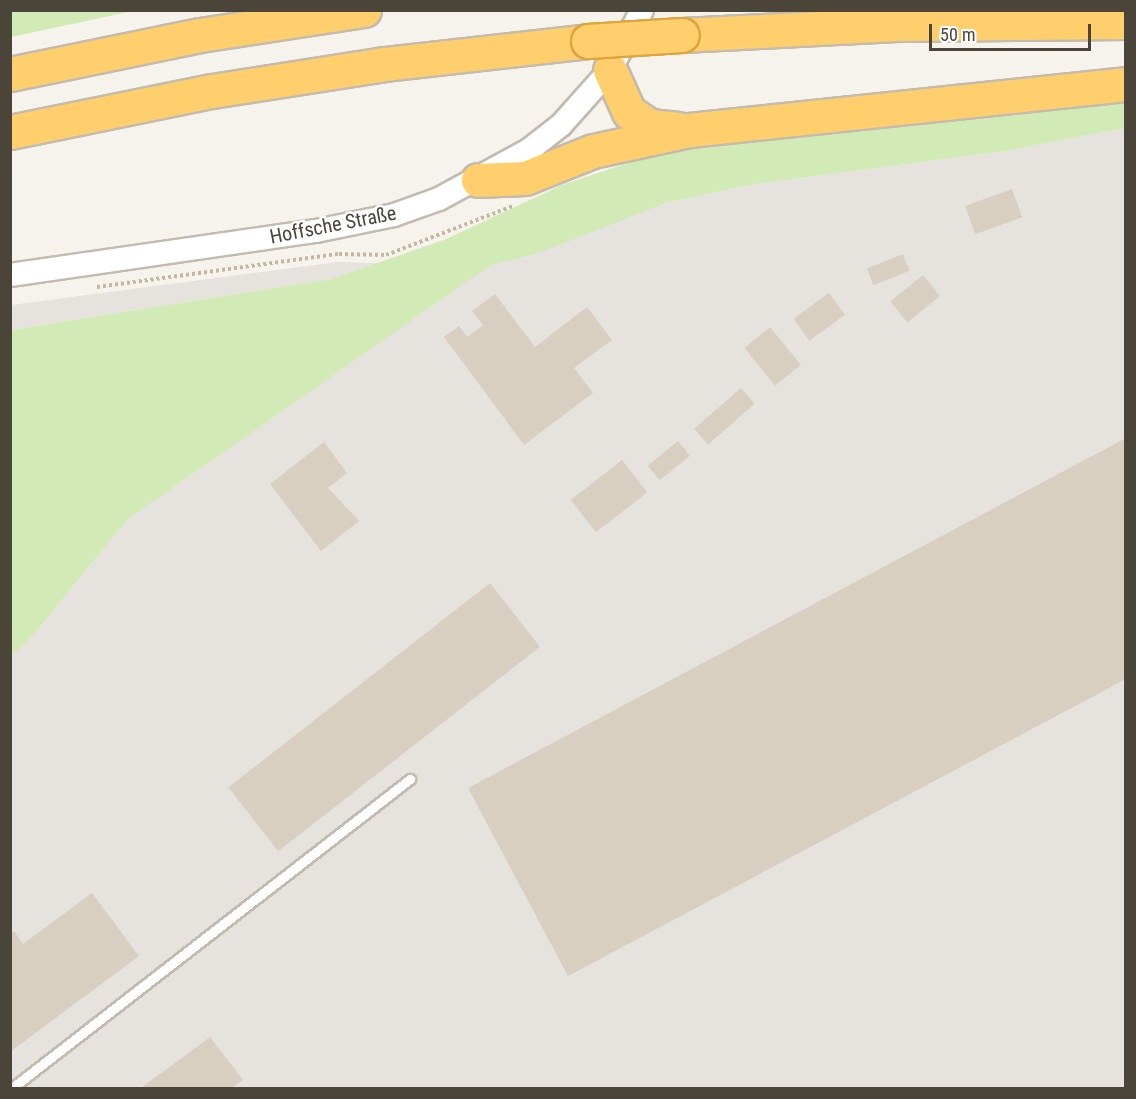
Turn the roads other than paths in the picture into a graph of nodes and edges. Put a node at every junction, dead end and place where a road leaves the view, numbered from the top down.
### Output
1 (364, 10) edge
2 (642, 10) edge
3 (1125, 22) edge
4 (610, 70) junction
5 (10, 74) edge
6 (1125, 84) edge
7 (689, 130) junction
8 (10, 132) edge
9 (478, 180) junction
10 (10, 275) edge
11 (410, 779) dead end
12 (12, 1089) edge

1 - 5 highway
2 - 4 street, Hoffsche Straße
3 - 8 highway, bridge
4 - 7 highway
4 - 9 street, Hoffsche Straße
6 - 7 highway
7 - 9 highway
9 - 10 street, Hoffsche Straße
11 - 12 lane

